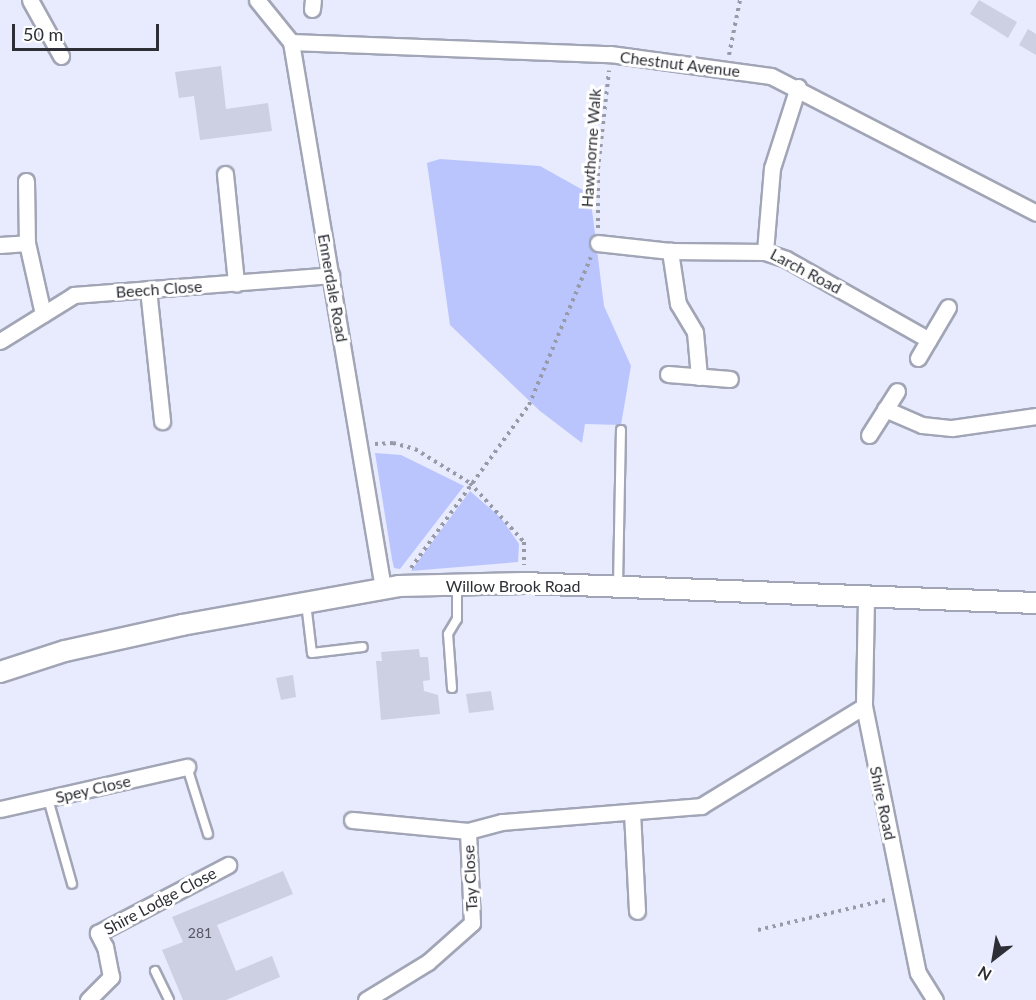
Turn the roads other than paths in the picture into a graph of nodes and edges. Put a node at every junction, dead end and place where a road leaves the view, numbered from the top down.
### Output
1 (30, 0) edge
2 (257, 0) edge
3 (291, 42) junction
4 (61, 56) dead end
5 (798, 87) junction
6 (225, 174) dead end
7 (26, 181) dead end
8 (1036, 213) edge
9 (27, 243) junction
10 (598, 243) road end
11 (0, 245) edge
12 (670, 251) junction
13 (765, 252) junction
14 (331, 275) junction
15 (236, 283) junction
16 (148, 289) junction
17 (948, 307) dead end
18 (43, 314) junction
19 (929, 340) junction
20 (0, 341) edge
21 (918, 358) dead end
22 (668, 374) dead end
23 (699, 377) junction
24 (730, 380) dead end
25 (897, 391) dead end
26 (885, 409) junction
27 (1036, 416) edge
28 (162, 421) dead end
29 (621, 430) dead end
30 (868, 435) dead end
31 (457, 585) junction
32 (391, 587) junction
33 (618, 587) junction
34 (866, 599) junction
35 (306, 602) junction
36 (1036, 603) edge
37 (363, 647) dead end
38 (0, 672) edge
39 (452, 688) dead end
40 (864, 706) junction
41 (187, 767) joint
42 (48, 799) junction
43 (0, 809) edge
44 (632, 812) junction
45 (352, 820) dead end
46 (468, 831) junction
47 (208, 834) dead end
48 (228, 865) dead end
49 (72, 884) dead end
50 (637, 911) dead end
51 (155, 971) dead end
52 (88, 1000) edge
53 (169, 1000) edge
54 (366, 1000) edge
55 (934, 1000) edge

1 - 4 street
2 - 3 street, Ennerdale Road
3 - 5 street, Chestnut Avenue
3 - 14 street, Ennerdale Road
5 - 8 street, Chestnut Avenue
5 - 13 street, Larch Road
6 - 15 street
7 - 9 street
9 - 11 street
9 - 18 street
10 - 12 street
12 - 13 street
12 - 23 street
13 - 19 street, Larch Road
14 - 15 street, Beech Close
14 - 32 street, Ennerdale Road
15 - 16 street, Beech Close
16 - 18 street, Beech Close
16 - 28 street
17 - 19 street
18 - 20 street, Beech Close
19 - 21 street
22 - 23 street
23 - 24 street
25 - 26 street
26 - 27 street
26 - 30 street
29 - 33 lane
31 - 32 street, Willow Brook Road
31 - 33 street, Willow Brook Road
31 - 39 lane
32 - 35 street, Willow Brook Road
33 - 34 street, Willow Brook Road
34 - 36 street, Willow Brook Road
34 - 40 street, Shire Road
35 - 37 lane
35 - 38 street, Willow Brook Road
40 - 44 street, Tay Close
40 - 55 street, Shire Road
41 - 42 street, Spey Close
41 - 47 lane
42 - 43 street, Spey Close
42 - 49 lane
44 - 46 street, Tay Close
44 - 50 street
45 - 46 street
46 - 54 street, Tay Close
48 - 52 street, Shire Lodge Close
51 - 53 lane

